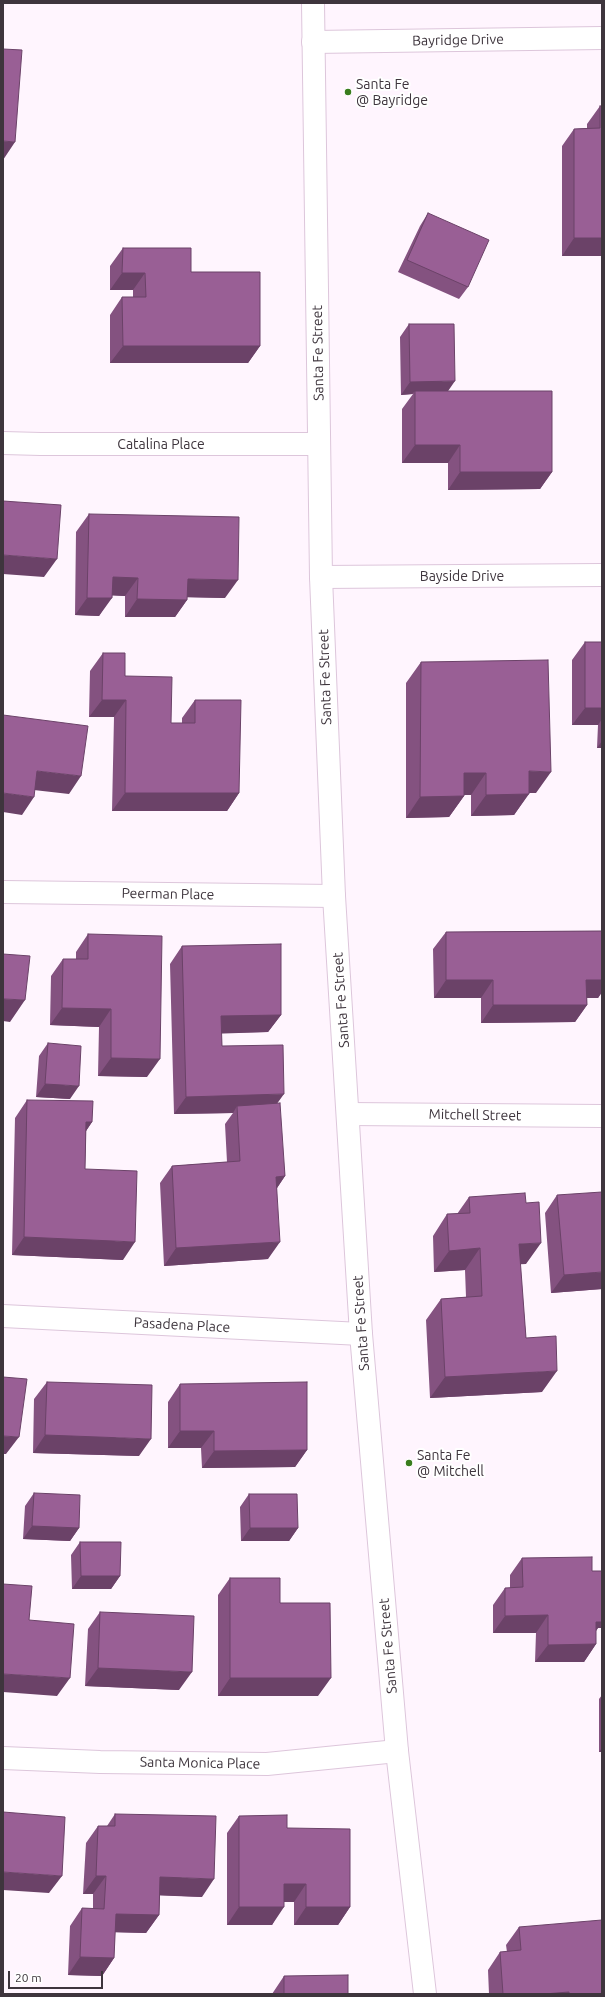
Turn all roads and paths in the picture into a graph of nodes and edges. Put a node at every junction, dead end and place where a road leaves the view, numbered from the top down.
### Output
1 (313, 3) edge
2 (602, 38) edge
3 (313, 42) junction
4 (3, 442) edge
5 (319, 444) junction
6 (602, 575) edge
7 (321, 577) junction
8 (3, 892) edge
9 (334, 896) junction
10 (348, 1114) junction
11 (602, 1116) edge
12 (3, 1316) edge
13 (361, 1334) junction
14 (397, 1751) junction
15 (3, 1758) edge
16 (425, 1994) edge

1 - 3 street, Santa Fe Street
2 - 3 street, Bayridge Drive
3 - 5 street, Santa Fe Street
4 - 5 street, Catalina Place
5 - 7 street, Santa Fe Street
6 - 7 street, Bayside Drive
7 - 9 street, Santa Fe Street
8 - 9 street, Peerman Place
9 - 10 street, Santa Fe Street
10 - 11 street, Mitchell Street
10 - 13 street, Santa Fe Street
12 - 13 street, Pasadena Place
13 - 14 street, Santa Fe Street
14 - 15 street, Santa Monica Place
14 - 16 street, Santa Fe Street

